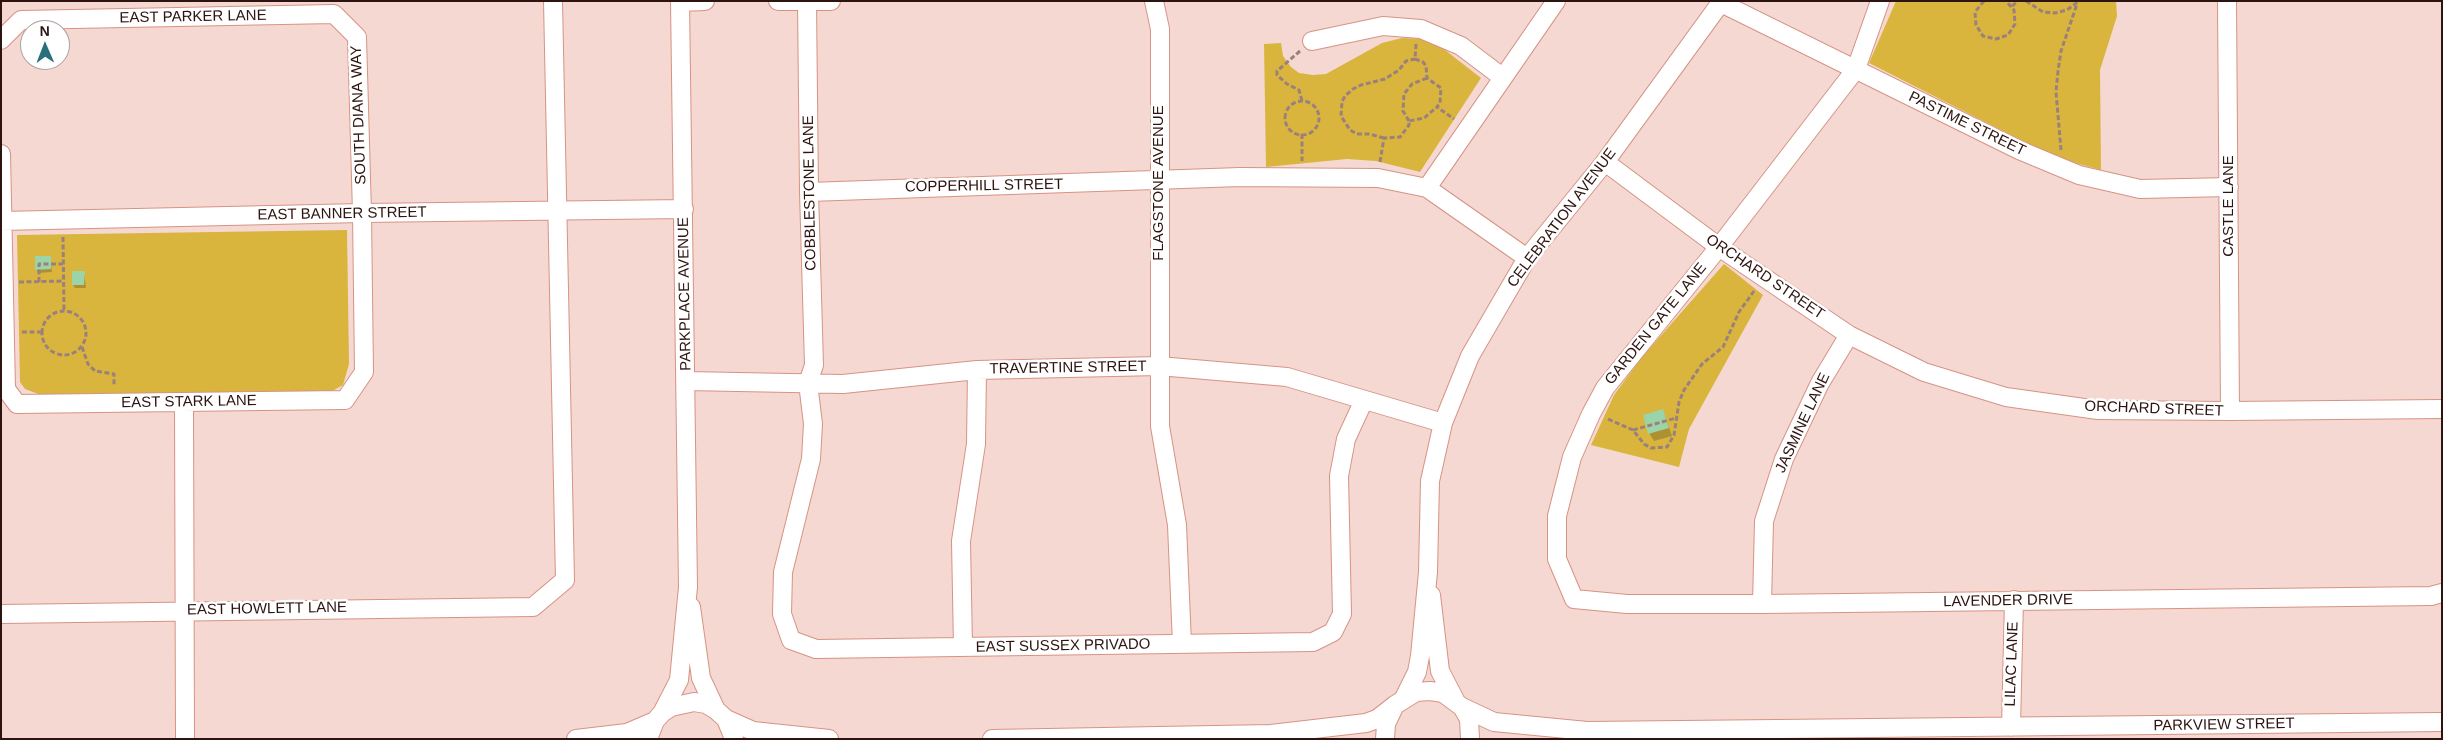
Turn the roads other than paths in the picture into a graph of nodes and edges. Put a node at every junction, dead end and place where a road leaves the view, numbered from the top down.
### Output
1 (553, 1) edge
2 (705, 1) edge
3 (778, 1) edge
4 (808, 1) edge
5 (831, 1) edge
6 (1154, 1) edge
7 (1556, 1) edge
8 (1880, 1) edge
9 (2227, 1) edge
10 (680, 2) edge
11 (1721, 2) edge
12 (357, 37) joint
13 (1, 40) edge
14 (1312, 41) road end
15 (1856, 70) junction
16 (1502, 77) junction
17 (1, 154) edge
18 (1605, 162) junction
19 (1159, 182) junction
20 (2229, 187) junction
21 (1427, 188) junction
22 (808, 192) junction
23 (684, 209) junction
24 (557, 211) junction
25 (362, 213) junction
26 (3, 221) edge
27 (1719, 246) junction
28 (1527, 258) junction
29 (1849, 335) junction
30 (1159, 366) junction
31 (977, 370) junction
32 (364, 372) joint
33 (686, 381) junction
34 (808, 383) junction
35 (1364, 400) junction
36 (184, 403) junction
37 (2442, 409) edge
38 (2230, 411) junction
39 (1443, 423) junction
40 (1428, 572) junction
41 (688, 587) junction
42 (2442, 593) edge
43 (1574, 599) joint
44 (2014, 600) junction
45 (1762, 604) junction
46 (185, 610) junction
47 (1, 614) edge
48 (1182, 644) junction
49 (964, 647) junction
50 (1400, 702) junction
51 (1459, 704) junction
52 (721, 714) junction
53 (658, 717) junction
54 (2442, 722) edge
55 (2010, 727) junction
56 (1587, 731) junction
57 (2178, 732) edge
58 (1272, 734) junction
59 (1782, 734) edge
60 (185, 739) edge
61 (576, 739) edge
62 (648, 739) edge
63 (734, 739) edge
64 (829, 739) edge
65 (992, 739) edge
66 (1003, 739) edge
67 (1302, 739) edge
68 (1385, 739) edge
69 (1470, 739) edge
70 (1542, 739) edge

1 - 24 street
2 - 10 street
3 - 4 street
4 - 5 street
4 - 22 street, COBBLESTONE LANE
6 - 19 street, FLAGSTONE AVENUE
7 - 16 street
8 - 15 street, GARDEN GATE LANE
9 - 20 street, CASTLE LANE
10 - 23 street, PARKPLACE AVENUE
11 - 15 street, PASTIME STREET
11 - 18 street, CELEBRATION AVENUE
12 - 13 street, EAST PARKER LANE
12 - 25 street, SOUTH DIANA WAY
14 - 16 street
15 - 20 street, PASTIME STREET
15 - 27 street, GARDEN GATE LANE
16 - 21 street
17 - 26 street
18 - 27 street, ORCHARD STREET
18 - 28 street, CELEBRATION AVENUE
19 - 21 street, COPPERHILL STREET
19 - 22 street, COPPERHILL STREET
19 - 30 street, FLAGSTONE AVENUE
20 - 38 street, CASTLE LANE
21 - 28 street
22 - 34 street, COBBLESTONE LANE
23 - 24 street, EAST BANNER STREET
23 - 33 street, PARKPLACE AVENUE
24 - 25 street, EAST BANNER STREET
24 - 46 street, EAST HOWLETT LANE
25 - 26 street, EAST BANNER STREET
25 - 32 street, SOUTH DIANA WAY
26 - 36 street, EAST STARK LANE
27 - 29 street, ORCHARD STREET
27 - 43 street, GARDEN GATE LANE
28 - 39 street, CELEBRATION AVENUE
29 - 38 street, ORCHARD STREET
29 - 45 street, JASMINE LANE
30 - 31 street, TRAVERTINE STREET
30 - 35 street, TRAVERTINE STREET
30 - 48 street, FLAGSTONE AVENUE
31 - 34 street, TRAVERTINE STREET
31 - 49 street
32 - 36 street, EAST STARK LANE
33 - 34 street, TRAVERTINE STREET
33 - 41 street, PARKPLACE AVENUE
34 - 49 street, EAST SUSSEX PRIVADO
35 - 39 street, TRAVERTINE STREET
35 - 48 street, EAST SUSSEX PRIVADO
36 - 46 street
37 - 38 street, ORCHARD STREET
39 - 40 street, CELEBRATION AVENUE
40 - 50 street, CELEBRATION AVENUE
40 - 51 street, CELEBRATION AVENUE
41 - 52 street, PARKPLACE AVENUE
41 - 53 street, PARKPLACE AVENUE
42 - 44 street, LAVENDER DRIVE
43 - 45 street, LAVENDER DRIVE
44 - 45 street, LAVENDER DRIVE
44 - 55 street, LILAC LANE
46 - 47 street, EAST HOWLETT LANE
46 - 60 street
48 - 49 street, EAST SUSSEX PRIVADO
50 - 51 street, PARKVIEW STREET
50 - 58 street
50 - 68 street, CELEBRATION AVENUE
51 - 56 street, PARKVIEW STREET
51 - 69 street, CELEBRATION AVENUE
52 - 53 street
52 - 63 street, PARKPLACE AVENUE
52 - 64 street
53 - 61 street
53 - 62 street, PARKPLACE AVENUE
54 - 57 street, PARKVIEW STREET
55 - 57 street, PARKVIEW STREET
55 - 59 street, PARKVIEW STREET
56 - 59 street, PARKVIEW STREET
56 - 70 street, PARKVIEW STREET
58 - 66 street
58 - 67 street
65 - 66 street

